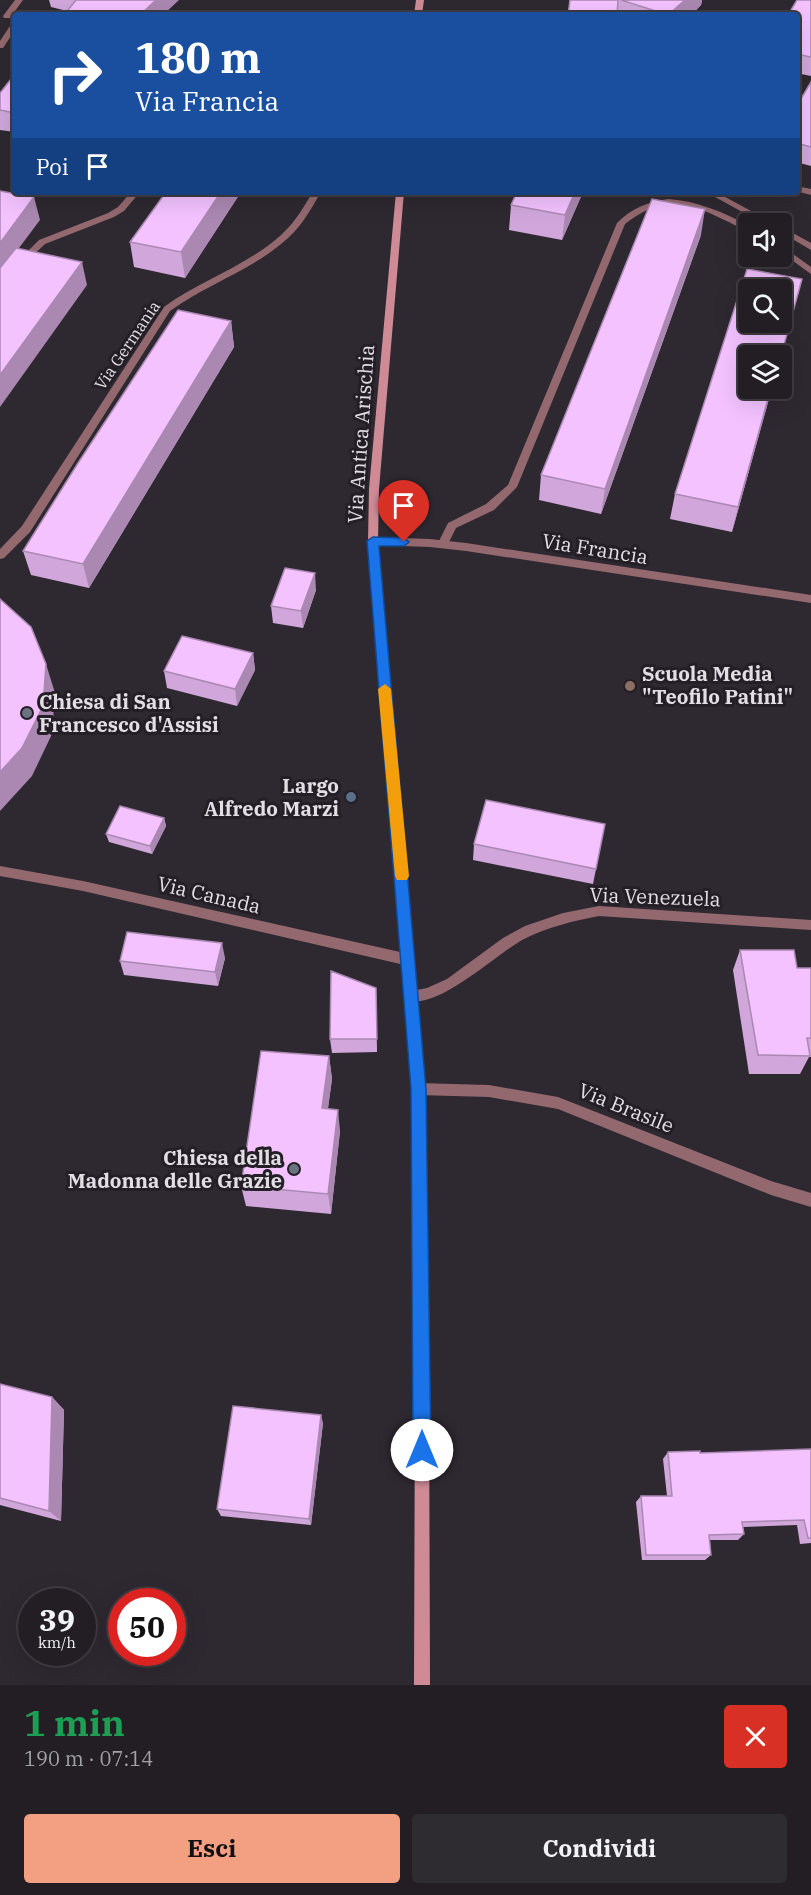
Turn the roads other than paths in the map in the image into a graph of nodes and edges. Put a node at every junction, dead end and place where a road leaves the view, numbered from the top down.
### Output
1 (19, 0) edge
2 (7, 16) edge
3 (12, 29) edge
4 (0, 46) edge
5 (133, 195) edge
6 (315, 195) edge
7 (400, 195) edge
8 (716, 195) edge
9 (750, 213) edge
10 (738, 223) edge
11 (792, 236) edge
12 (811, 247) edge
13 (792, 257) edge
14 (15, 271) edge
15 (811, 271) edge
16 (373, 541) junction
17 (442, 544) junction
18 (0, 555) edge
19 (811, 599) edge
20 (0, 871) edge
21 (811, 925) edge
22 (409, 960) junction
23 (412, 996) junction
24 (418, 1089) junction
25 (811, 1200) edge
26 (422, 1685) edge

1 - 2 street
3 - 4 street
5 - 14 street
6 - 18 street, Via Germania
7 - 16 main road, Via Antica Arischia
8 - 9 street
10 - 17 street
11 - 12 street
13 - 15 street
16 - 17 street, Via Francia
16 - 22 main road, Via Antica Arischia
17 - 19 street, Via Francia
20 - 22 street, Via Canada
21 - 23 street, Via Venezuela
22 - 23 main road, Via Antica Arischia
23 - 24 main road, Via Antica Arischia
24 - 25 street, Via Brasile
24 - 26 main road, Via Antica Arischia

